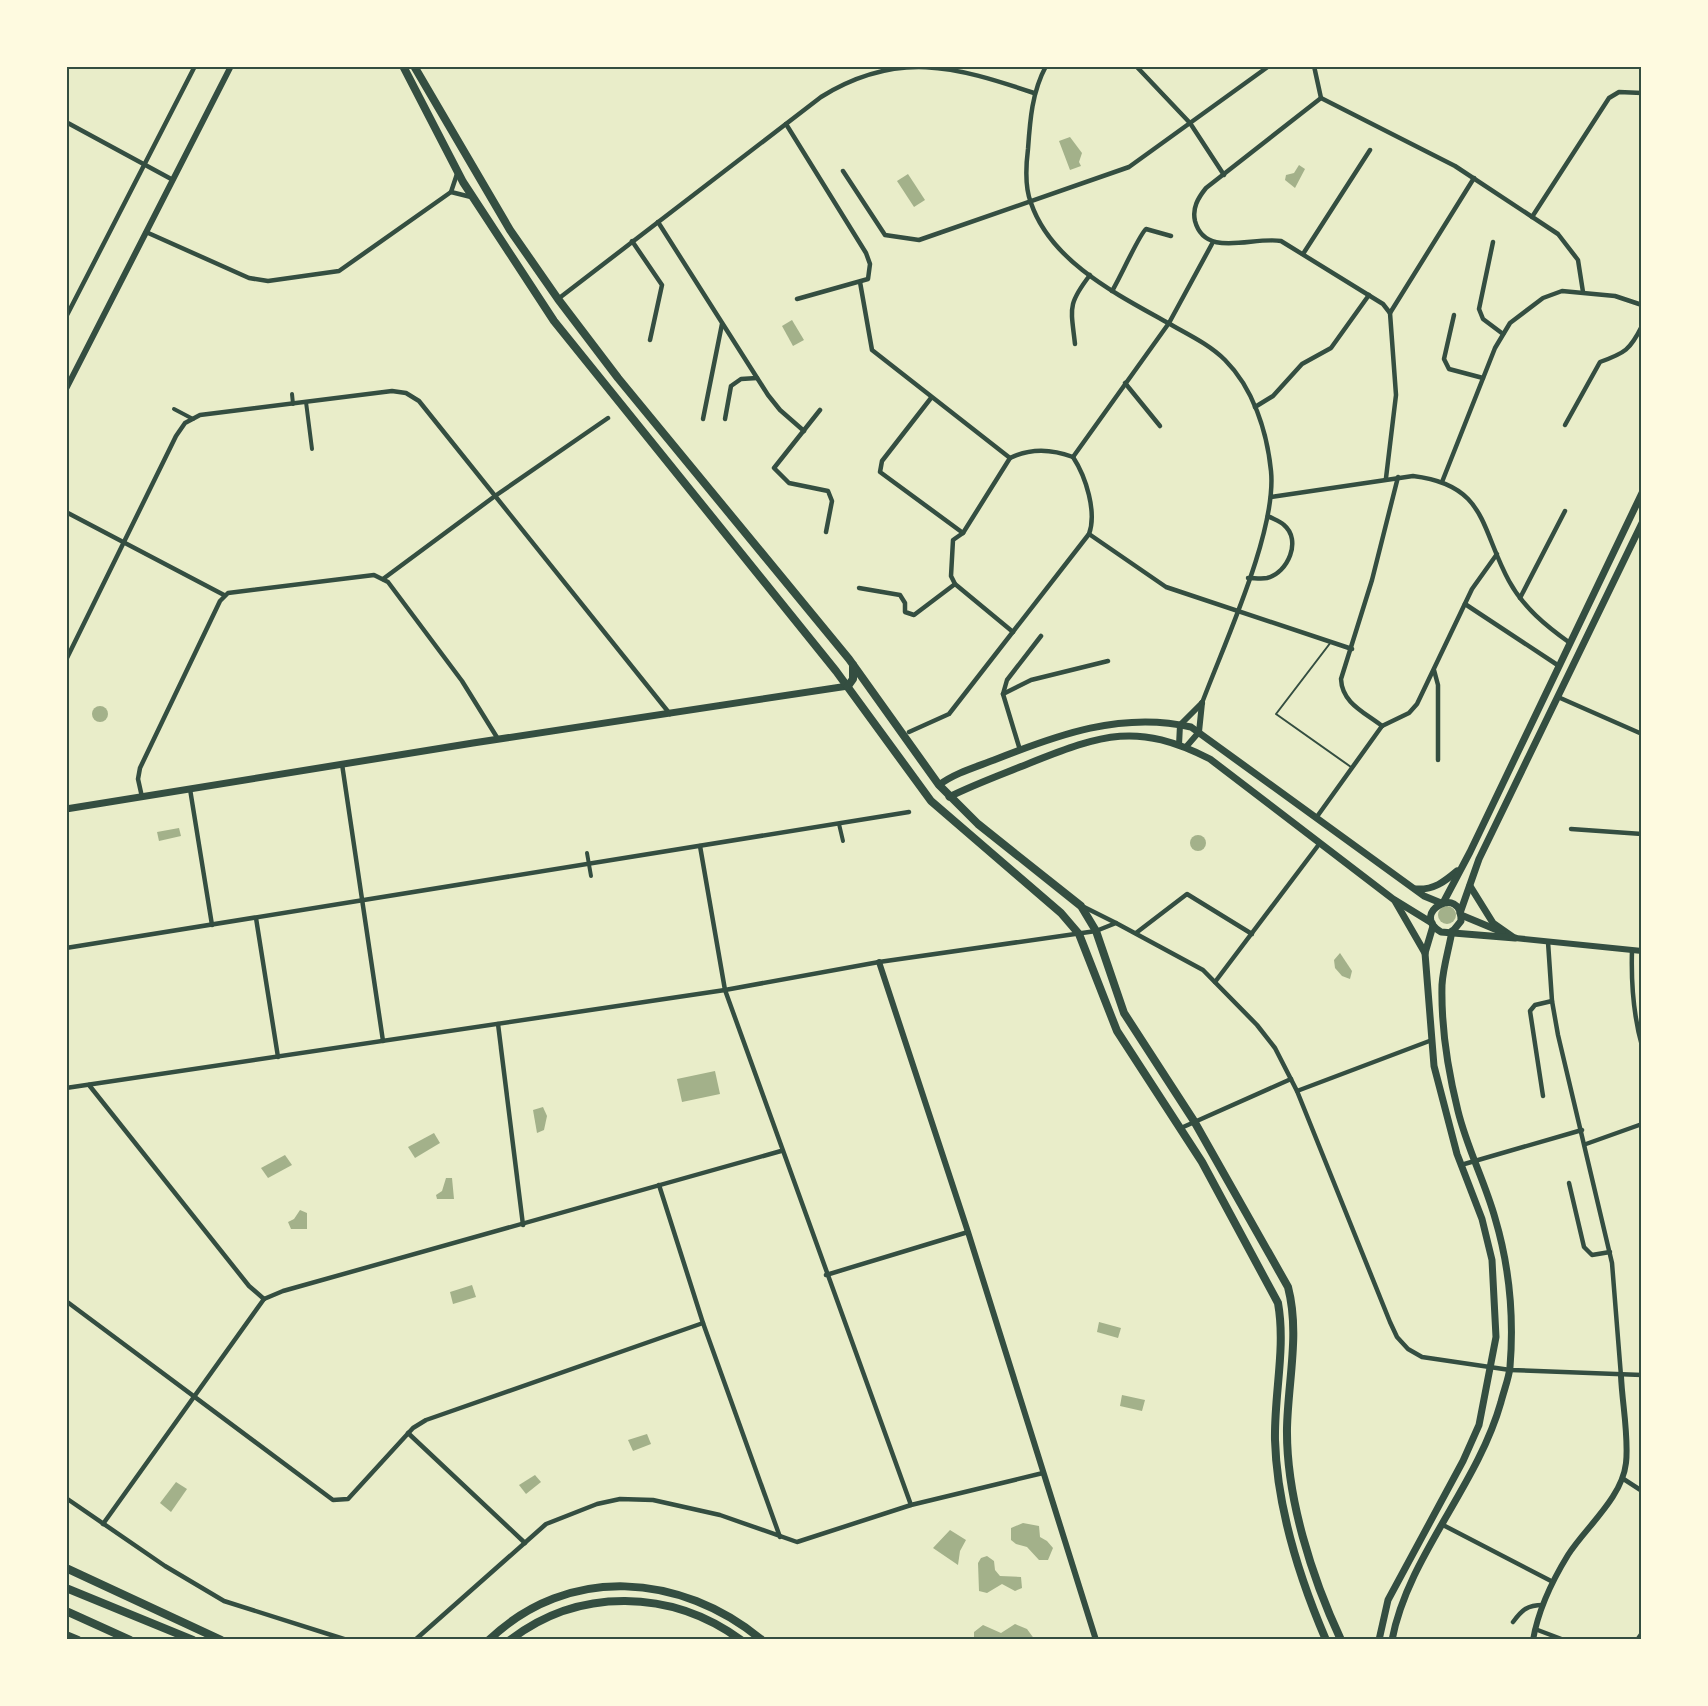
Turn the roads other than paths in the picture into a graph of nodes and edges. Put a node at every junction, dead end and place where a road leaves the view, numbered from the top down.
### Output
1 (195, 66) edge
2 (231, 66) edge
3 (403, 66) edge
4 (414, 66) edge
5 (1046, 66) edge
6 (1136, 66) edge
7 (1269, 66) edge
8 (1314, 66) edge
9 (886, 68) edge
10 (1034, 93) junction
11 (1642, 93) edge
12 (1322, 98) junction
13 (66, 122) edge
14 (1190, 123) junction
15 (786, 124) junction
16 (1370, 150) dead end
17 (144, 165) junction
18 (457, 171) junction
19 (843, 171) dead end
20 (1224, 175) junction
21 (1474, 178) junction
22 (173, 180) junction
23 (451, 192) junction
24 (472, 198) junction
25 (1030, 202) junction
26 (1532, 217) junction
27 (658, 222) junction
28 (146, 231) junction
29 (1171, 236) dead end
30 (632, 241) junction
31 (1213, 242) junction
32 (1493, 242) dead end
33 (1303, 254) junction
34 (1090, 275) junction
35 (860, 282) junction
36 (1113, 291) junction
37 (1582, 292) junction
38 (1369, 295) junction
39 (797, 298) dead end
40 (558, 299) junction
41 (1642, 305) edge
42 (545, 309) junction
43 (1390, 314) junction
44 (1454, 315) dead end
45 (66, 317) edge
46 (1169, 323) junction
47 (722, 324) junction
48 (1642, 326) edge
49 (1503, 334) junction
50 (650, 340) dead end
51 (1075, 344) dead end
52 (757, 378) junction
53 (1483, 378) junction
54 (1125, 383) junction
55 (66, 388) edge
56 (292, 394) dead end
57 (931, 398) junction
58 (306, 402) junction
59 (293, 404) junction
60 (1255, 407) junction
61 (174, 409) dead end
62 (820, 410) dead end
63 (608, 418) dead end
64 (703, 418) dead end
65 (193, 419) junction
66 (725, 419) dead end
67 (1565, 425) dead end
68 (1160, 426) dead end
69 (804, 430) junction
70 (312, 449) dead end
71 (1073, 457) junction
72 (1010, 458) junction
73 (1398, 477) junction
74 (1386, 478) junction
75 (1442, 482) junction
76 (1642, 493) edge
77 (495, 496) junction
78 (1271, 497) junction
79 (1565, 511) dead end
80 (66, 512) edge
81 (1268, 516) junction
82 (1642, 523) edge
83 (826, 532) dead end
84 (963, 533) junction
85 (1089, 534) junction
86 (123, 542) junction
87 (1497, 554) junction
88 (1248, 578) junction
89 (383, 579) junction
90 (955, 584) junction
91 (859, 588) dead end
92 (224, 595) junction
93 (1520, 598) junction
94 (1465, 604) junction
95 (1236, 612) junction
96 (1013, 632) junction
97 (1041, 636) dead end
98 (1331, 642) junction
99 (1570, 643) junction
100 (1352, 649) junction
101 (66, 660) edge
102 (1108, 661) dead end
103 (853, 665) junction
104 (1559, 666) junction
105 (1434, 669) junction
106 (848, 686) junction
107 (871, 691) junction
108 (1003, 694) junction
109 (1558, 697) junction
110 (1202, 704) junction
111 (670, 714) junction
112 (1180, 725) junction
113 (1382, 726) junction
114 (909, 732) dead end
115 (1199, 732) junction
116 (1642, 734) edge
117 (498, 739) junction
118 (1183, 746) junction
119 (1020, 750) junction
120 (1438, 759) dead end
121 (342, 764) junction
122 (1352, 768) junction
123 (939, 785) junction
124 (190, 789) junction
125 (142, 797) junction
126 (949, 797) junction
127 (931, 801) junction
128 (66, 810) edge
129 (909, 812) dead end
130 (1316, 818) junction
131 (839, 824) junction
132 (1571, 829) dead end
133 (1642, 834) edge
134 (843, 841) dead end
135 (1320, 843) junction
136 (700, 846) junction
137 (587, 853) dead end
138 (589, 865) junction
139 (1461, 867) junction
140 (591, 876) dead end
141 (1470, 886) junction
142 (1415, 889) junction
143 (1393, 898) junction
144 (362, 901) junction
145 (1442, 903) junction
146 (1081, 906) junction
147 (1461, 914) junction
148 (256, 918) junction
149 (1116, 924) junction
150 (1433, 924) junction
151 (212, 925) junction
152 (1452, 931) junction
153 (1092, 932) junction
154 (1136, 933) junction
155 (1079, 934) junction
156 (1252, 934) junction
157 (1515, 938) junction
158 (1548, 942) junction
159 (66, 948) edge
160 (1632, 950) junction
161 (1642, 951) edge
162 (1425, 952) junction
163 (879, 962) junction
164 (1215, 982) junction
165 (725, 990) junction
166 (1552, 1001) junction
167 (498, 1024) junction
168 (1432, 1040) junction
169 (383, 1041) junction
170 (1642, 1046) edge
171 (278, 1057) junction
172 (1292, 1079) junction
173 (89, 1085) junction
174 (66, 1088) edge
175 (1297, 1091) junction
176 (1543, 1096) dead end
177 (1194, 1121) junction
178 (1642, 1124) edge
179 (1181, 1128) junction
180 (1582, 1130) junction
181 (1586, 1144) junction
182 (781, 1151) junction
183 (1476, 1163) junction
184 (1461, 1165) junction
185 (1569, 1183) dead end
186 (658, 1185) junction
187 (523, 1225) junction
188 (968, 1232) junction
189 (1610, 1252) junction
190 (826, 1275) junction
191 (264, 1299) junction
192 (66, 1301) edge
193 (703, 1323) junction
194 (1492, 1366) junction
195 (1510, 1370) junction
196 (1642, 1375) edge
197 (1621, 1376) junction
198 (194, 1398) junction
199 (408, 1433) junction
200 (1043, 1473) junction
201 (1622, 1478) junction
202 (1642, 1491) edge
203 (66, 1498) edge
204 (911, 1505) junction
205 (103, 1524) junction
206 (1443, 1526) junction
207 (780, 1537) junction
208 (525, 1543) junction
209 (66, 1568) edge
210 (1553, 1582) junction
211 (66, 1588) edge
212 (1543, 1605) junction
213 (66, 1611) edge
214 (1513, 1622) dead end
215 (1535, 1629) junction
216 (1642, 1633) edge
217 (66, 1635) edge
218 (78, 1640) edge
219 (130, 1640) edge
220 (193, 1640) edge
221 (221, 1640) edge
222 (347, 1640) edge
223 (415, 1640) edge
224 (489, 1640) edge
225 (510, 1640) edge
226 (741, 1640) edge
227 (762, 1640) edge
228 (1096, 1640) edge
229 (1326, 1640) edge
230 (1341, 1640) edge
231 (1379, 1640) edge
232 (1392, 1640) edge
233 (1533, 1640) edge
234 (1564, 1640) edge
235 (1637, 1640) edge

1 - 17 street
2 - 22 street
3 - 18 main road
4 - 40 main road
5 - 10 street
6 - 14 street
7 - 14 street
8 - 12 street
9 - 10 street
9 - 15 street
10 - 25 street
11 - 26 street
12 - 20 street
12 - 21 street
13 - 17 street
14 - 20 street
14 - 25 street
15 - 27 street
15 - 35 street
16 - 33 street
17 - 22 street
17 - 45 street
18 - 23 street
18 - 24 main road
19 - 25 street
20 - 31 street
21 - 26 street
21 - 43 street
22 - 28 street
23 - 24 street
23 - 28 street
24 - 42 main road
25 - 34 street
26 - 37 street
27 - 30 street
27 - 47 street
28 - 55 street
29 - 36 street
30 - 40 street
30 - 50 street
31 - 33 street
31 - 46 street
32 - 49 street
33 - 38 street
34 - 36 street
34 - 51 street
35 - 39 street
35 - 57 street
36 - 46 street
37 - 41 street
37 - 49 street
38 - 43 street
38 - 60 street
40 - 42 main road
40 - 103 main road
42 - 106 main road
43 - 74 street
44 - 53 street
46 - 54 street
46 - 60 street
47 - 52 street
47 - 64 street
48 - 67 street
49 - 53 street
52 - 66 street
52 - 69 street
53 - 75 street
54 - 68 street
54 - 71 street
56 - 59 street
57 - 72 street
57 - 84 street
58 - 59 street
58 - 70 street
58 - 77 street
59 - 65 street
60 - 78 street
61 - 65 street
62 - 69 street
63 - 77 street
65 - 86 street
69 - 83 street
71 - 72 street
71 - 85 street
72 - 84 street
73 - 74 street
73 - 75 street
73 - 100 street
74 - 78 street
75 - 87 street
76 - 99 main road
77 - 89 street
77 - 111 street
78 - 81 street
79 - 93 street
80 - 86 street
81 - 88 street
81 - 88 street
82 - 109 main road
84 - 90 street
85 - 95 street
85 - 96 street
86 - 92 street
86 - 101 street
87 - 93 street
87 - 94 street
88 - 95 street
89 - 92 street
89 - 117 street
90 - 91 street
90 - 96 street
92 - 125 street
93 - 99 street
94 - 104 street
94 - 105 street
95 - 98 street
95 - 110 street
96 - 114 street
97 - 108 street
98 - 100 street
98 - 122 lane
99 - 104 main road
100 - 113 street
102 - 108 street
103 - 106 main road
103 - 107 main road
104 - 139 main road
105 - 113 street
105 - 120 street
106 - 107 main road
106 - 111 main road
106 - 127 main road
107 - 123 main road
108 - 119 street
109 - 116 street
109 - 141 main road
110 - 112 street
110 - 115 street
111 - 117 main road
112 - 115 main road
112 - 118 street
112 - 119 main road
113 - 122 street
115 - 118 street
115 - 130 main road
117 - 121 main road
118 - 126 main road
118 - 135 main road
119 - 123 main road
121 - 124 main road
121 - 144 street
122 - 130 street
123 - 126 main road
123 - 127 main road
124 - 125 main road
124 - 151 street
125 - 128 main road
126 - 127 main road
126 - 146 main road
127 - 155 main road
129 - 131 street
130 - 142 main road
131 - 134 street
131 - 136 street
132 - 133 street
135 - 143 main road
135 - 156 street
136 - 138 street
136 - 165 street
137 - 138 street
138 - 140 street
138 - 144 street
139 - 142 main road
139 - 145 main road
141 - 147 main road
141 - 157 main road
142 - 145 main road
143 - 150 main road
143 - 162 main road
144 - 148 street
144 - 169 street
145 - 147 main road
145 - 150 main road
146 - 149 street
146 - 153 main road
147 - 152 main road
147 - 157 main road
148 - 151 street
148 - 171 street
149 - 153 street
149 - 154 street
150 - 152 main road
150 - 162 main road
151 - 159 street
152 - 157 main road
152 - 183 main road
153 - 155 street
153 - 177 main road
154 - 156 street
154 - 164 street
155 - 163 street
155 - 179 main road
156 - 164 street
157 - 158 street
158 - 160 street
158 - 166 street
160 - 161 street
160 - 170 street
162 - 168 main road
163 - 165 street
163 - 188 street
164 - 172 street
165 - 167 street
165 - 182 street
166 - 176 street
166 - 180 street
167 - 169 street
167 - 187 street
168 - 175 street
168 - 184 main road
169 - 171 street
171 - 173 street
172 - 175 street
172 - 177 street
173 - 174 street
173 - 191 street
175 - 194 street
177 - 179 street
177 - 230 main road
178 - 181 street
179 - 229 main road
180 - 181 street
180 - 183 street
181 - 189 street
182 - 186 street
182 - 190 street
183 - 184 street
183 - 195 main road
184 - 194 main road
185 - 189 street
186 - 187 street
186 - 193 street
187 - 191 street
188 - 190 street
188 - 200 street
189 - 197 street
190 - 204 street
191 - 198 street
192 - 198 street
193 - 199 street
193 - 207 street
194 - 195 street
194 - 231 main road
195 - 197 street
195 - 206 main road
196 - 197 street
197 - 201 street
198 - 199 street
198 - 205 street
199 - 208 street
200 - 204 street
200 - 228 street
201 - 202 street
201 - 210 street
203 - 205 street
204 - 207 street
205 - 222 street
206 - 210 street
206 - 232 main road
207 - 208 street
208 - 223 street
209 - 221 highway
210 - 212 street
211 - 220 highway
212 - 214 street
212 - 215 street
213 - 219 highway
215 - 233 street
215 - 234 street
216 - 235 street
217 - 218 highway
224 - 227 highway
225 - 226 highway

